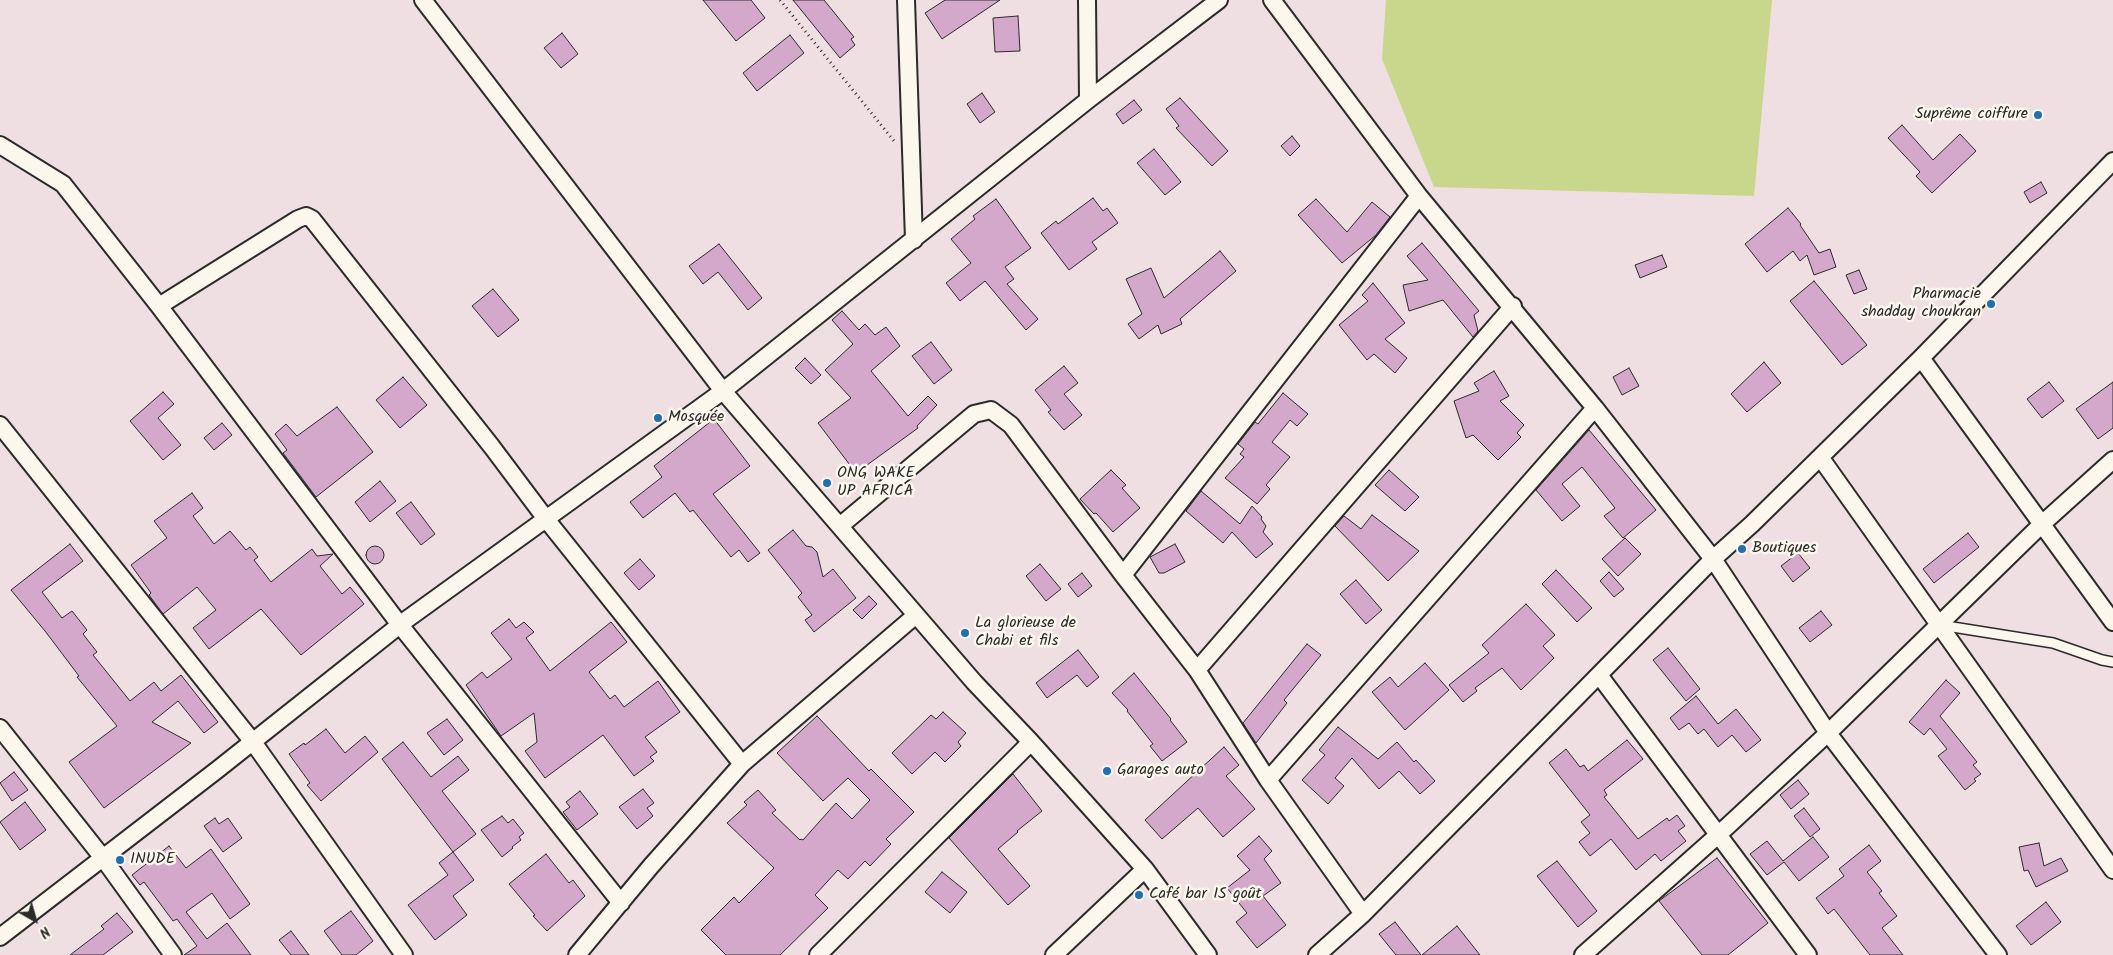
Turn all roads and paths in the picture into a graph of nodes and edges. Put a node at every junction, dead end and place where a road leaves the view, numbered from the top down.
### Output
1 (423, 0) edge
2 (780, 0) edge
3 (906, 0) edge
4 (1087, 0) edge
5 (1219, 0) edge
6 (1272, 0) edge
7 (1088, 100) junction
8 (0, 145) edge
9 (2113, 161) edge
10 (912, 162) junction
11 (1420, 196) junction
12 (914, 240) junction
13 (159, 306) junction
14 (1512, 306) junction
15 (1921, 358) junction
16 (723, 391) junction
17 (1595, 408) junction
18 (0, 426) edge
19 (1820, 457) junction
20 (2113, 460) edge
21 (546, 519) junction
22 (2042, 524) junction
23 (841, 525) junction
24 (1713, 559) junction
25 (1124, 575) junction
26 (916, 615) junction
27 (2113, 622) edge
28 (1940, 625) junction
29 (400, 626) junction
30 (2113, 662) edge
31 (1198, 670) junction
32 (1598, 675) junction
33 (0, 728) edge
34 (1828, 733) junction
35 (253, 742) junction
36 (1031, 742) junction
37 (742, 764) junction
38 (1268, 780) junction
39 (1718, 835) junction
40 (103, 858) junction
41 (1145, 869) junction
42 (2113, 870) edge
43 (621, 903) junction
44 (1363, 914) junction
45 (0, 938) edge
46 (173, 955) edge
47 (404, 955) edge
48 (577, 955) edge
49 (818, 955) edge
50 (1054, 955) edge
51 (1208, 955) edge
52 (1317, 955) edge
53 (1584, 955) edge
54 (1808, 955) edge
55 (1998, 955) edge

1 - 16 street
2 - 10 path
3 - 10 street
4 - 7 street
5 - 7 street
6 - 11 street
7 - 12 street
8 - 13 street
9 - 15 street
10 - 12 street
11 - 14 street
11 - 25 street
12 - 16 street
13 - 21 street
13 - 29 street
14 - 17 street
14 - 31 street
15 - 19 street
15 - 22 street
16 - 21 street
16 - 23 street
17 - 24 street
17 - 38 street
18 - 35 street
19 - 24 street
19 - 28 street
20 - 22 street
21 - 29 street
21 - 37 street
22 - 27 street
22 - 28 street
23 - 25 street
23 - 26 street
24 - 32 street
24 - 34 street
25 - 31 street
26 - 36 street
26 - 37 street
28 - 30 lane
28 - 34 street
28 - 42 street
29 - 35 street
29 - 43 street
31 - 38 street
32 - 39 street
32 - 44 street
33 - 40 street
34 - 39 street
34 - 55 street
35 - 40 street
35 - 47 street
36 - 41 street
36 - 49 street
37 - 43 street
38 - 44 street
39 - 53 street
39 - 54 street
40 - 45 street
40 - 46 street
41 - 50 street
41 - 51 street
43 - 48 street
44 - 52 street

